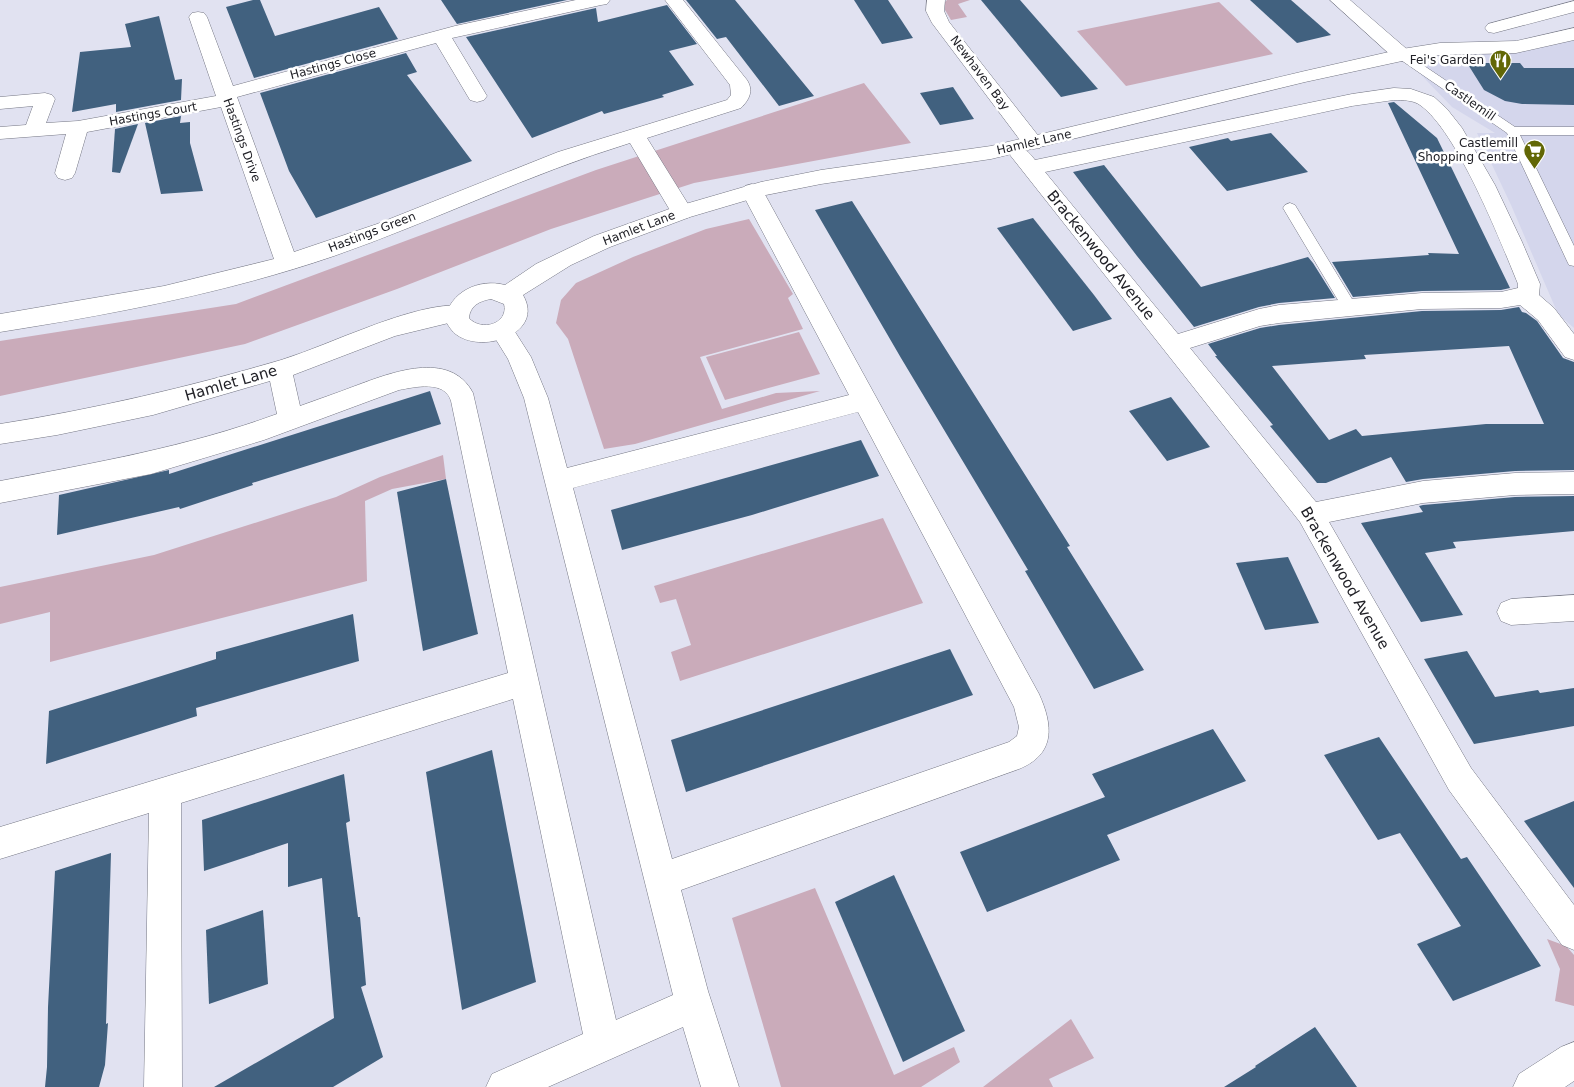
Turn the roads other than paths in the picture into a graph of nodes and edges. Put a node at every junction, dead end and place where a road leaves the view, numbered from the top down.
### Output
1 (601, 0) edge
2 (674, 0) edge
3 (936, 0) edge
4 (1339, 0) edge
5 (1534, 0) edge
6 (1574, 6) edge
7 (1551, 12) junction
8 (198, 17) dead end
9 (1494, 28) dead end
10 (1574, 34) edge
11 (441, 36) junction
12 (1402, 55) junction
13 (478, 96) dead end
14 (226, 97) junction
15 (0, 103) edge
16 (78, 127) junction
17 (34, 130) junction
18 (1512, 131) junction
19 (1574, 131) edge
20 (0, 133) edge
21 (635, 134) junction
22 (1026, 153) junction
23 (65, 173) dead end
24 (752, 192) junction
25 (1290, 208) dead end
26 (682, 212) junction
27 (1574, 260) edge
28 (287, 263) junction
29 (508, 294) junction
30 (1524, 296) junction
31 (1350, 308) junction
32 (457, 313) junction
33 (0, 323) edge
34 (502, 330) junction
35 (1174, 344) junction
36 (1574, 351) edge
37 (280, 369) junction
38 (864, 401) junction
39 (291, 420) junction
40 (0, 434) edge
41 (558, 481) junction
42 (1574, 483) edge
43 (0, 492) edge
44 (1310, 514) junction
45 (1574, 608) edge
46 (1511, 612) dead end
47 (524, 682) junction
48 (165, 792) junction
49 (0, 843) edge
50 (661, 880) junction
51 (1574, 933) edge
52 (694, 1004) junction
53 (603, 1044) junction
54 (1574, 1060) edge
55 (163, 1087) edge
56 (505, 1087) edge
57 (720, 1087) edge
58 (1532, 1087) edge

1 - 11 street, Hastings Close
2 - 21 street, Hastings Green
3 - 22 street, Newhaven Bay
4 - 12 street
5 - 7 street
6 - 7 street
7 - 9 street
8 - 14 street, Hastings Drive
10 - 12 street, Hamlet Lane
11 - 13 street
11 - 14 street, Hastings Close
12 - 18 lane, Castlemill
12 - 22 street, Hamlet Lane
14 - 16 street, Hastings Court
14 - 28 street, Hastings Drive
15 - 17 street
16 - 17 street, Hastings Court
16 - 23 street
17 - 20 street, Hastings Court
18 - 19 lane, Castlemill
18 - 27 lane, Castlemill
21 - 26 street
21 - 28 street, Hastings Green
22 - 24 street, Hamlet Lane
22 - 30 street
22 - 35 street, Brackenwood Avenue
24 - 26 street, Hamlet Lane
24 - 38 street
25 - 31 lane
26 - 29 street, Hamlet Lane
28 - 33 street, Hastings Green
29 - 32 street
29 - 34 street
30 - 31 street
30 - 36 street
31 - 35 street
32 - 34 street
32 - 37 street, Hamlet Lane
34 - 41 street
35 - 44 street, Brackenwood Avenue
37 - 39 street
37 - 40 street, Hamlet Lane
38 - 41 street
38 - 50 street
39 - 43 street
39 - 47 street
41 - 50 street
42 - 44 street
44 - 51 street, Brackenwood Avenue
45 - 46 street
47 - 48 street
47 - 53 street
48 - 49 street
48 - 55 street
50 - 52 street
52 - 53 street
52 - 57 street
53 - 56 street
54 - 58 street

